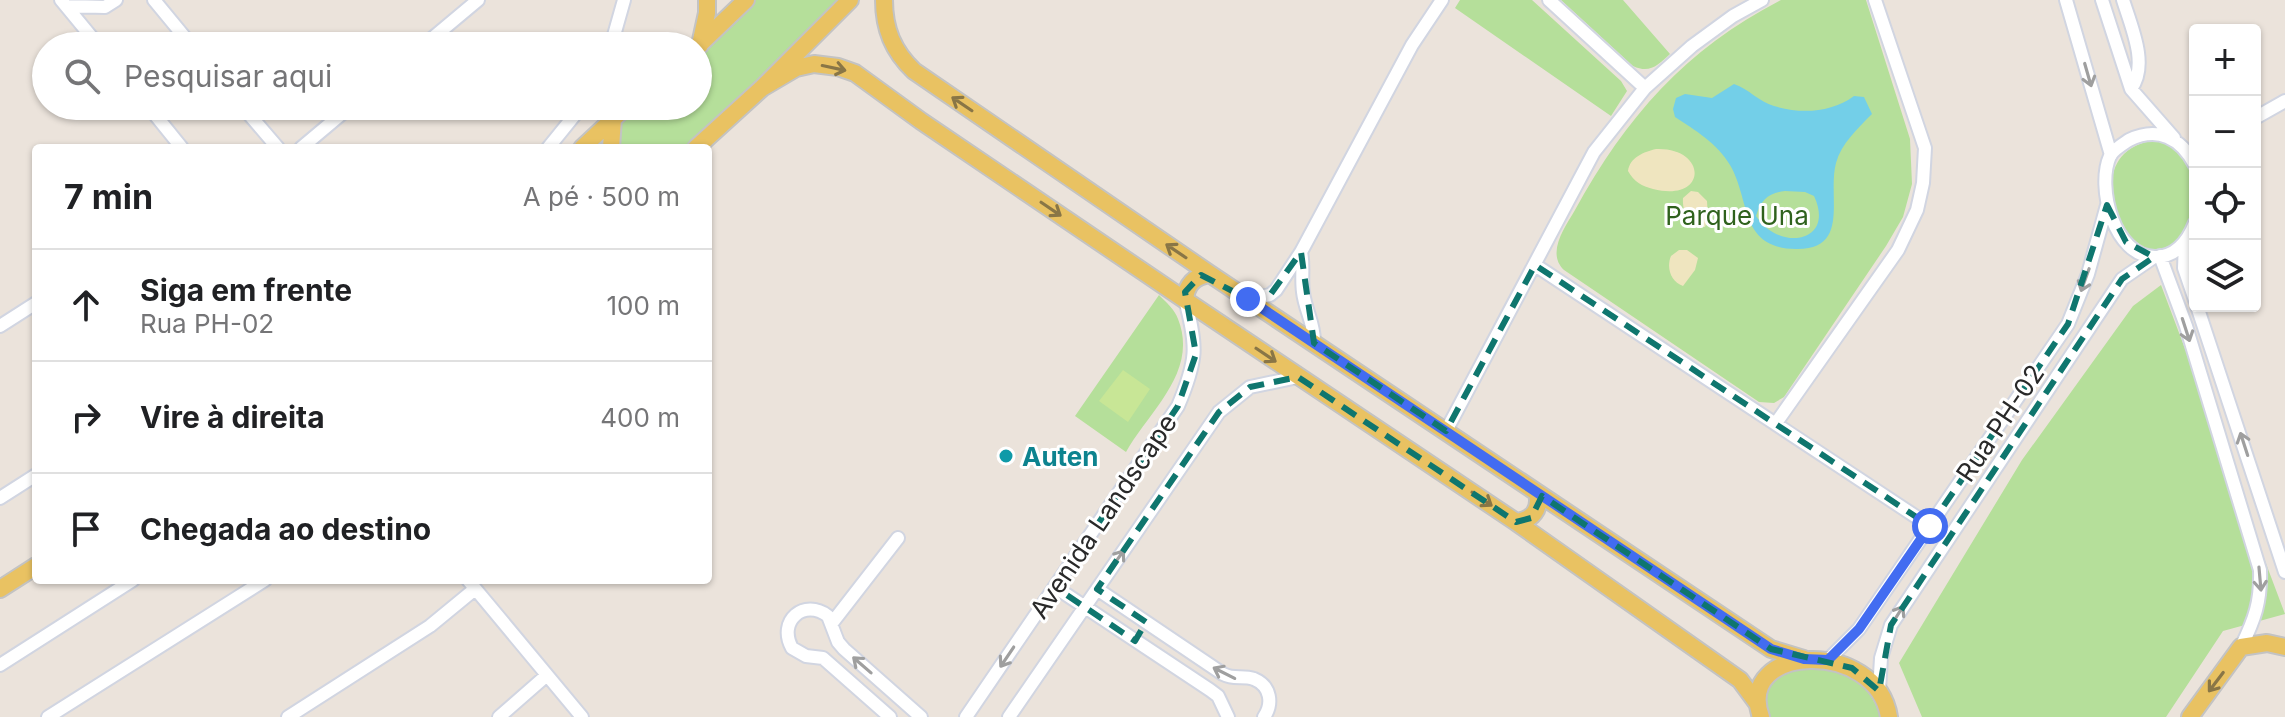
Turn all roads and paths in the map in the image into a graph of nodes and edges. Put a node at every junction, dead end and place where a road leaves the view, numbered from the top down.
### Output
1 (116, 0) edge
2 (154, 0) edge
3 (478, 0) edge
4 (624, 0) edge
5 (707, 0) edge
6 (746, 0) edge
7 (850, 0) edge
8 (884, 0) edge
9 (1442, 0) edge
10 (1549, 0) edge
11 (1762, 0) edge
12 (1875, 0) edge
13 (2066, 0) edge
14 (2102, 0) edge
15 (2123, 0) edge
16 (63, 3) edge
17 (87, 32) edge
18 (180, 32) edge
19 (440, 32) edge
20 (615, 32) edge
21 (702, 32) edge
22 (712, 33) edge
23 (762, 88) junction
24 (1645, 88) junction
25 (2131, 89) junction
26 (2285, 101) edge
27 (2261, 115) edge
28 (159, 120) edge
29 (254, 120) edge
30 (334, 120) edge
31 (571, 120) edge
32 (611, 120) edge
33 (613, 120) edge
34 (2184, 141) edge
35 (179, 144) edge
36 (275, 144) edge
37 (306, 144) edge
38 (551, 144) edge
39 (586, 144) edge
40 (611, 144) edge
41 (700, 144) edge
42 (2111, 155) junction
43 (2107, 205) junction
44 (2189, 235) edge
45 (2185, 243) junction
46 (1301, 252) junction
47 (2157, 257) junction
48 (1535, 265) junction
49 (1210, 274) junction
50 (2189, 283) edge
51 (1248, 299) junction
52 (1185, 300) junction
53 (32, 306) edge
54 (2199, 312) edge
55 (0, 326) edge
56 (1314, 343) junction
57 (1298, 377) junction
58 (1776, 423) junction
59 (1446, 431) junction
60 (32, 478) edge
61 (2258, 488) junction
62 (1537, 493) junction
63 (2237, 497) junction
64 (0, 498) edge
65 (1516, 522) junction
66 (1930, 526) junction
67 (898, 538) dead end
68 (32, 569) edge
69 (2285, 572) edge
70 (127, 584) edge
71 (259, 584) edge
72 (471, 584) edge
73 (1055, 587) junction
74 (0, 589) edge
75 (1097, 589) junction
76 (1084, 608) junction
77 (1146, 622) junction
78 (832, 623) junction
79 (1135, 641) junction
80 (2241, 647) junction
81 (2285, 647) edge
82 (1804, 659) junction
83 (1828, 660) junction
84 (0, 665) edge
85 (547, 675) junction
86 (891, 690) junction
87 (1879, 691) junction
88 (877, 706) junction
89 (1759, 713) edge
90 (48, 717) edge
91 (288, 717) edge
92 (499, 717) edge
93 (582, 717) edge
94 (890, 717) edge
95 (921, 717) edge
96 (966, 717) edge
97 (1009, 717) edge
98 (1228, 717) edge
99 (1264, 717) edge
100 (1889, 717) edge
101 (2190, 717) edge

1 - 16 street
2 - 18 street
3 - 19 street
4 - 20 street
5 - 21 main road
6 - 22 main road
7 - 23 main road
49 -> 8 main road
9 - 46 street
10 - 24 street
11 - 24 street
12 - 58 street
13 -> 42 street
14 - 25 street
15 - 25 street
16 - 17 street
23 - 41 main road
23 -> 52 main road
24 - 48 street
25 - 34 street
26 - 27 street
28 - 35 street
29 - 36 street
30 - 37 street
31 - 38 street
32 - 39 main road
33 - 40 main road
34 - 42 street
42 - 43 street, Rua PH-02
43 - 47 street
43 -> 66 street, Rua PH-02
44 - 45 street
45 - 47 street, Rua PH-02
45 - 50 street
46 - 51 street
46 - 56 street
47 -> 63 street
87 -> 47 street, Rua PH-02
48 - 58 street
48 - 59 street
49 - 51 main road
49 - 52 main road
51 - 56 main road
52 -> 57 main road
52 - 73 street, Avenida Landscape
53 - 55 street
61 -> 54 street
56 - 59 main road
57 -> 65 main road
75 -> 57 street, Avenida Landscape
58 - 66 street
59 - 62 main road
60 - 64 street
61 - 63 street
61 - 69 street
62 - 65 main road
62 - 82 main road
63 -> 80 street
65 - 89 main road
66 - 83 street, Rua PH-02
67 - 78 street
68 - 74 main road
70 - 84 street
71 - 90 street
72 - 85 street
72 - 91 street
73 - 76 street
73 -> 96 street, Avenida Landscape
75 - 76 street, Avenida Landscape
75 - 77 street
76 - 79 street
76 - 97 street, Avenida Landscape
77 - 79 street
99 -> 77 street
86 -> 78 street
78 - 88 street
79 - 98 street
80 - 81 main road
80 -> 101 main road
82 - 83 main road
82 - 89 main road
83 - 87 main road
85 - 92 street
85 - 93 street
86 - 88 street
86 - 95 street
87 - 100 main road
88 - 94 street

